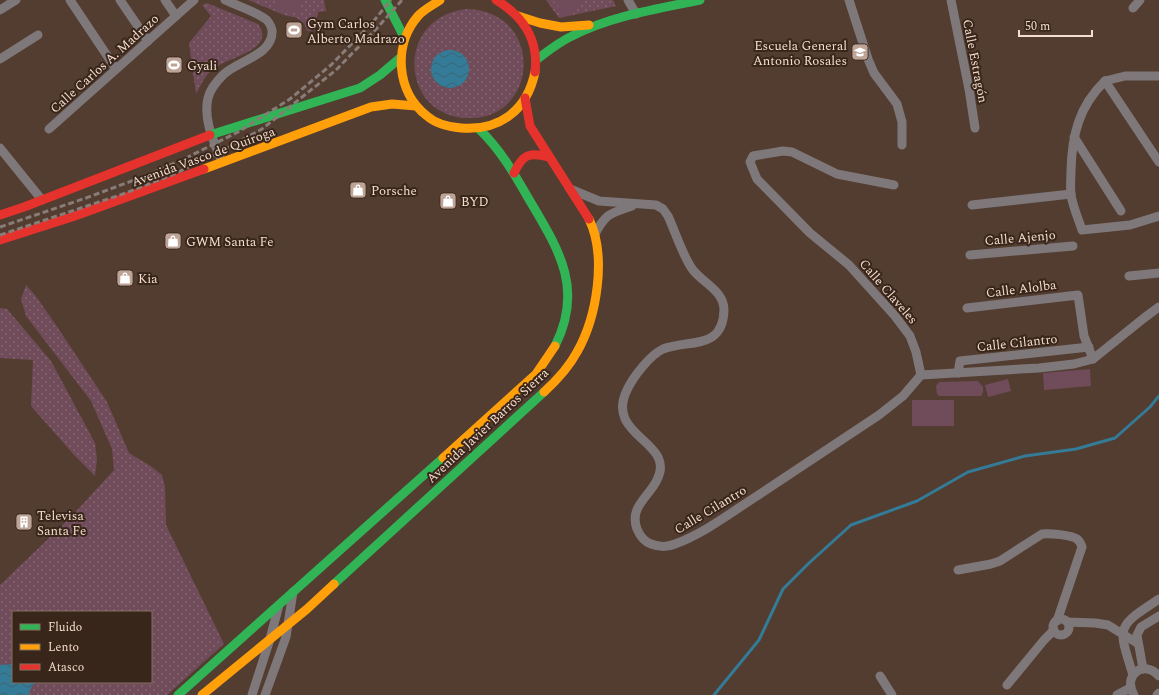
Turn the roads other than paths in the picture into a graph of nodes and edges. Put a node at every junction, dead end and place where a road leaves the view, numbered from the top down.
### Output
1 (16, 0) edge
2 (70, 0) edge
3 (120, 0) edge
4 (165, 0) edge
5 (194, 0) edge
6 (226, 0) edge
7 (386, 0) edge
8 (440, 0) edge
9 (496, 0) edge
10 (628, 0) edge
11 (700, 0) edge
12 (848, 0) edge
13 (951, 0) edge
14 (1140, 0) edge
15 (1133, 8) dead end
16 (0, 10) edge
17 (636, 14) junction
18 (176, 16) junction
19 (518, 16) junction
20 (597, 25) junction
21 (38, 35) dead end
22 (404, 37) junction
23 (148, 41) junction
24 (400, 58) junction
25 (0, 59) edge
26 (536, 60) junction
27 (116, 69) junction
28 (1159, 76) edge
29 (1105, 81) junction
30 (525, 98) junction
31 (416, 106) junction
32 (975, 128) dead end
33 (49, 129) dead end
34 (479, 129) junction
35 (211, 135) junction
36 (1074, 137) junction
37 (902, 145) dead end
38 (0, 148) edge
39 (549, 157) junction
40 (222, 162) junction
41 (1159, 162) edge
42 (514, 173) junction
43 (894, 185) dead end
44 (570, 189) junction
45 (1071, 194) junction
46 (42, 200) junction
47 (636, 204) junction
48 (972, 205) dead end
49 (1121, 211) dead end
50 (0, 215) edge
51 (1159, 216) edge
52 (595, 234) junction
53 (0, 240) edge
54 (1072, 246) dead end
55 (970, 255) dead end
56 (1159, 273) edge
57 (1129, 276) dead end
58 (1159, 307) edge
59 (967, 308) dead end
60 (1089, 347) junction
61 (1093, 359) junction
62 (958, 373) junction
63 (921, 375) junction
64 (958, 570) dead end
65 (293, 592) junction
66 (1159, 599) edge
67 (279, 605) junction
68 (1159, 616) edge
69 (289, 624) junction
70 (1059, 624) junction
71 (1122, 634) junction
72 (270, 639) junction
73 (1137, 643) junction
74 (1143, 669) junction
75 (1133, 675) junction
76 (880, 676) dead end
77 (1159, 676) edge
78 (1007, 685) dead end
79 (1132, 691) edge
80 (1159, 692) edge
81 (178, 695) edge
82 (202, 695) edge
83 (252, 695) edge
84 (265, 695) edge
85 (892, 695) edge
86 (1117, 695) edge
87 (1157, 695) edge

1 - 16 street
2 - 27 street
3 - 23 street
4 - 18 street
5 - 18 street, Calle Carlos A. Madrazo
6 - 35 street
7 - 22 main road
8 - 22 main road
9 - 19 main road
10 - 17 street
11 - 17 main road
12 - 37 street
13 - 32 street, Calle Estragón
14 - 15 street
17 - 20 main road
18 - 23 street, Calle Carlos A. Madrazo
19 - 20 main road
19 - 26 main road
20 - 26 main road
21 - 25 street
22 - 24 main road
23 - 27 street, Calle Carlos A. Madrazo
24 - 31 main road
24 - 35 main road, Avenida Vasco de Quiroga
26 - 30 main road
27 - 33 street, Calle Carlos A. Madrazo
28 - 29 street
29 - 36 street
29 - 41 street
30 - 34 main road
30 - 39 main road, Avenida Javier Barros Sierra
31 - 34 main road
31 - 40 main road, Avenida Vasco de Quiroga
34 - 42 main road, Avenida Javier Barros Sierra
35 - 40 street
35 - 46 main road, Avenida Vasco de Quiroga
36 - 45 street
36 - 49 street
38 - 46 street
39 - 42 main road
39 - 44 main road, Avenida Javier Barros Sierra
40 - 53 main road, Avenida Vasco de Quiroga
42 - 65 main road, Avenida Javier Barros Sierra
43 - 63 street, Calle Claveles
44 - 47 street, Calle Cilantro
44 - 52 main road, Avenida Javier Barros Sierra
45 - 48 street
45 - 51 street
46 - 50 main road, Avenida Vasco de Quiroga
47 - 52 street, Calle Cilantro
47 - 63 street, Calle Cilantro
52 - 69 main road, Avenida Javier Barros Sierra
54 - 55 street, Calle Ajenjo
56 - 57 street
58 - 61 street
59 - 60 street, Calle Alolba
60 - 61 street
60 - 62 street, Calle Cilantro
61 - 62 street
62 - 63 street
64 - 70 street
65 - 67 main road, Avenida Javier Barros Sierra
65 - 69 street
66 - 71 street
67 - 72 street
67 - 81 main road, Avenida Javier Barros Sierra
68 - 73 street
69 - 72 main road, Avenida Javier Barros Sierra
69 - 84 street
70 - 71 street
70 - 78 street
71 - 73 street
71 - 75 street
72 - 82 main road, Avenida Javier Barros Sierra
72 - 83 street
73 - 74 street
74 - 75 street
74 - 77 street
75 - 79 street
76 - 85 street
79 - 86 street
80 - 87 street

